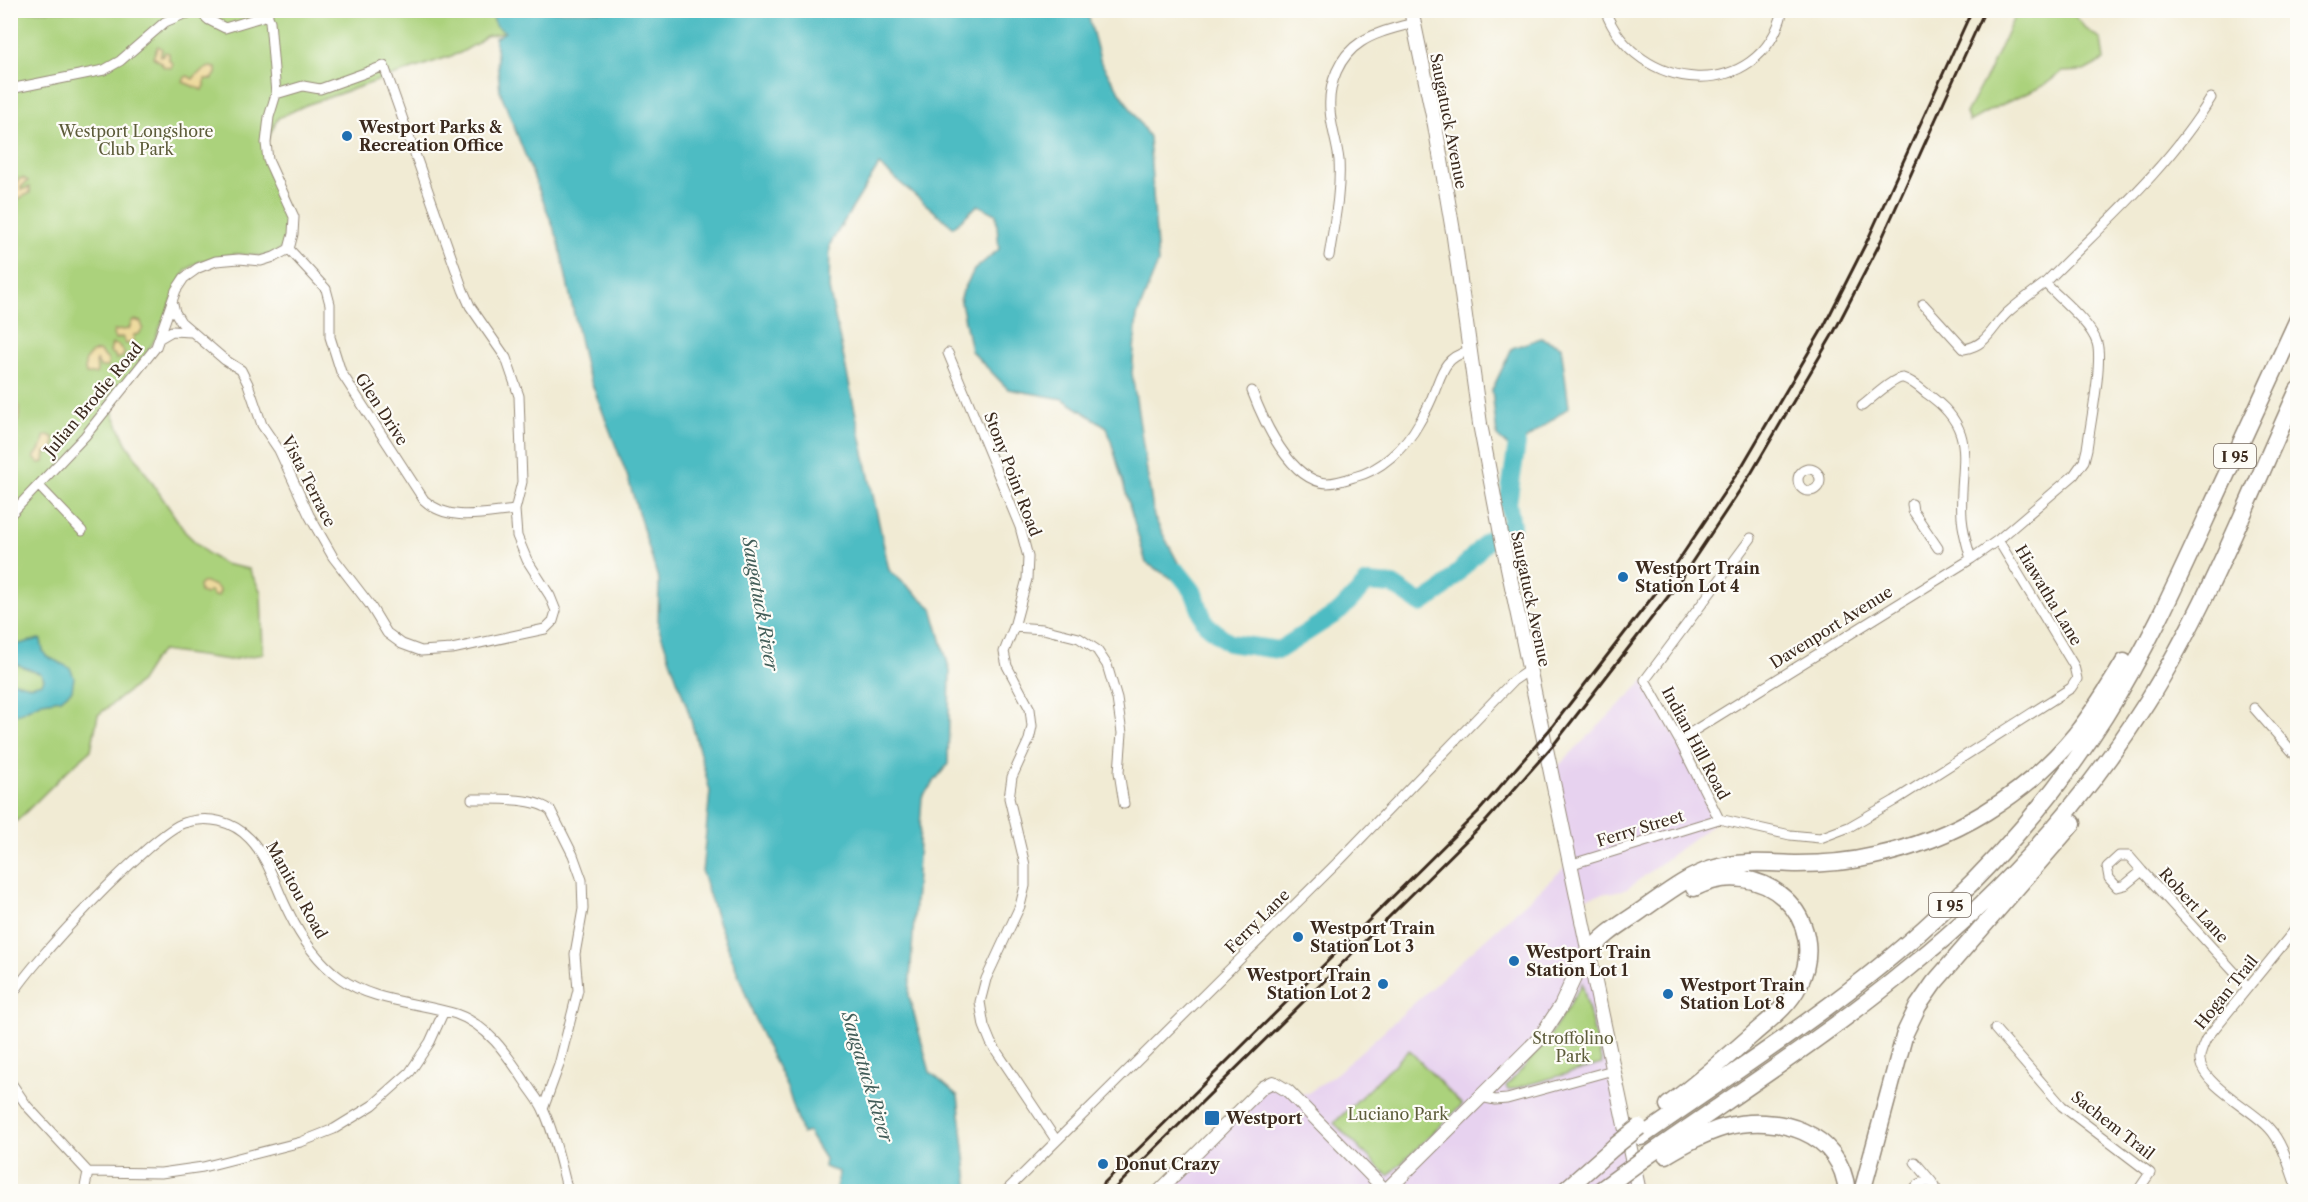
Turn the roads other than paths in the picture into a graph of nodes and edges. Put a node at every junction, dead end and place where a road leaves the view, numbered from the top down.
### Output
1 (1605, 10) edge
2 (1783, 10) edge
3 (204, 12) edge
4 (266, 13) edge
5 (1412, 17) edge
6 (10, 89) edge
7 (276, 94) junction
8 (2211, 99) dead end
9 (289, 249) junction
10 (1329, 256) dead end
11 (2045, 283) junction
12 (173, 303) junction
13 (1923, 304) dead end
14 (2298, 319) edge
15 (194, 333) junction
16 (160, 339) junction
17 (1468, 351) junction
18 (948, 353) dead end
19 (2298, 390) edge
20 (1251, 391) dead end
21 (1862, 406) dead end
22 (39, 486) junction
23 (1912, 504) dead end
24 (515, 510) junction
25 (10, 515) edge
26 (82, 531) dead end
27 (1751, 538) dead end
28 (1998, 540) junction
29 (1938, 548) dead end
30 (1971, 559) junction
31 (2172, 592) junction
32 (1014, 627) junction
33 (1529, 670) junction
34 (2254, 708) dead end
35 (2128, 730) junction
36 (1679, 740) junction
37 (2298, 758) edge
38 (472, 799) dead end
39 (1124, 804) dead end
40 (1719, 819) junction
41 (1569, 865) junction
42 (2142, 871) dead end
43 (2298, 926) edge
44 (1590, 953) junction
45 (2248, 987) junction
46 (10, 999) edge
47 (444, 1011) junction
48 (1995, 1029) dead end
49 (1613, 1070) junction
50 (10, 1081) edge
51 (1481, 1097) junction
52 (543, 1108) junction
53 (1640, 1132) junction
54 (1056, 1140) junction
55 (1646, 1162) junction
56 (1915, 1162) dead end
57 (88, 1172) junction
58 (1932, 1182) junction
59 (84, 1191) edge
60 (568, 1191) edge
61 (1005, 1191) edge
62 (1158, 1191) edge
63 (1386, 1191) edge
64 (1563, 1191) edge
65 (1600, 1191) edge
66 (1639, 1191) edge
67 (1847, 1191) edge
68 (1862, 1191) edge
69 (1912, 1191) edge
70 (1938, 1191) edge
71 (2137, 1191) edge
72 (2298, 1191) edge

1 - 2 street
3 - 4 street
3 - 6 street
4 - 7 street
5 - 10 street
5 - 17 main road, Saugatuck Avenue
7 - 9 street
7 - 24 street
8 - 11 street
9 - 12 street, Julian Brodie Road
9 - 24 street, Glen Drive
11 - 13 street
11 - 28 street, Hiawatha Lane
12 - 15 street, Vista Terrace
12 - 16 street, Julian Brodie Road
14 - 31 highway, I 95
15 - 16 street
15 - 24 street, Vista Terrace
16 - 22 street, Julian Brodie Road
17 - 20 street
17 - 33 main road, Saugatuck Avenue
18 - 32 street, Stony Point Road
19 - 35 highway, I 95
21 - 30 street
22 - 25 street, Julian Brodie Road
22 - 26 street
23 - 29 street
27 - 36 street, Indian Hill Road
28 - 30 street, Davenport Avenue
28 - 40 street, Hiawatha Lane
30 - 36 street, Davenport Avenue
31 - 44 highway
31 - 53 highway, I 95
32 - 39 street
32 - 54 street, Stony Point Road
33 - 41 main road, Saugatuck Avenue
33 - 54 street, Ferry Lane
34 - 37 street
35 - 55 highway, I 95
35 - 68 highway
36 - 40 street, Indian Hill Road
38 - 52 street
40 - 41 street, Ferry Street
41 - 44 main road, Saugatuck Avenue
42 - 45 street, Robert Lane
43 - 45 street, Hogan Trail
44 - 49 main road, Saugatuck Avenue
44 - 51 main road
44 - 53 highway
45 - 72 street, Hogan Trail
46 - 47 street, Manitou Road
47 - 52 street, Manitou Road
47 - 57 street
48 - 71 street, Sachem Trail
49 - 51 street
49 - 66 main road, Saugatuck Avenue
50 - 57 street
51 - 63 main road
52 - 60 street, Manitou Road
53 - 64 highway, I 95
54 - 61 street, Ferry Lane
55 - 65 highway, I 95, bridge
55 - 67 highway
56 - 58 street
57 - 59 street
58 - 69 street
58 - 70 street
62 - 63 street

